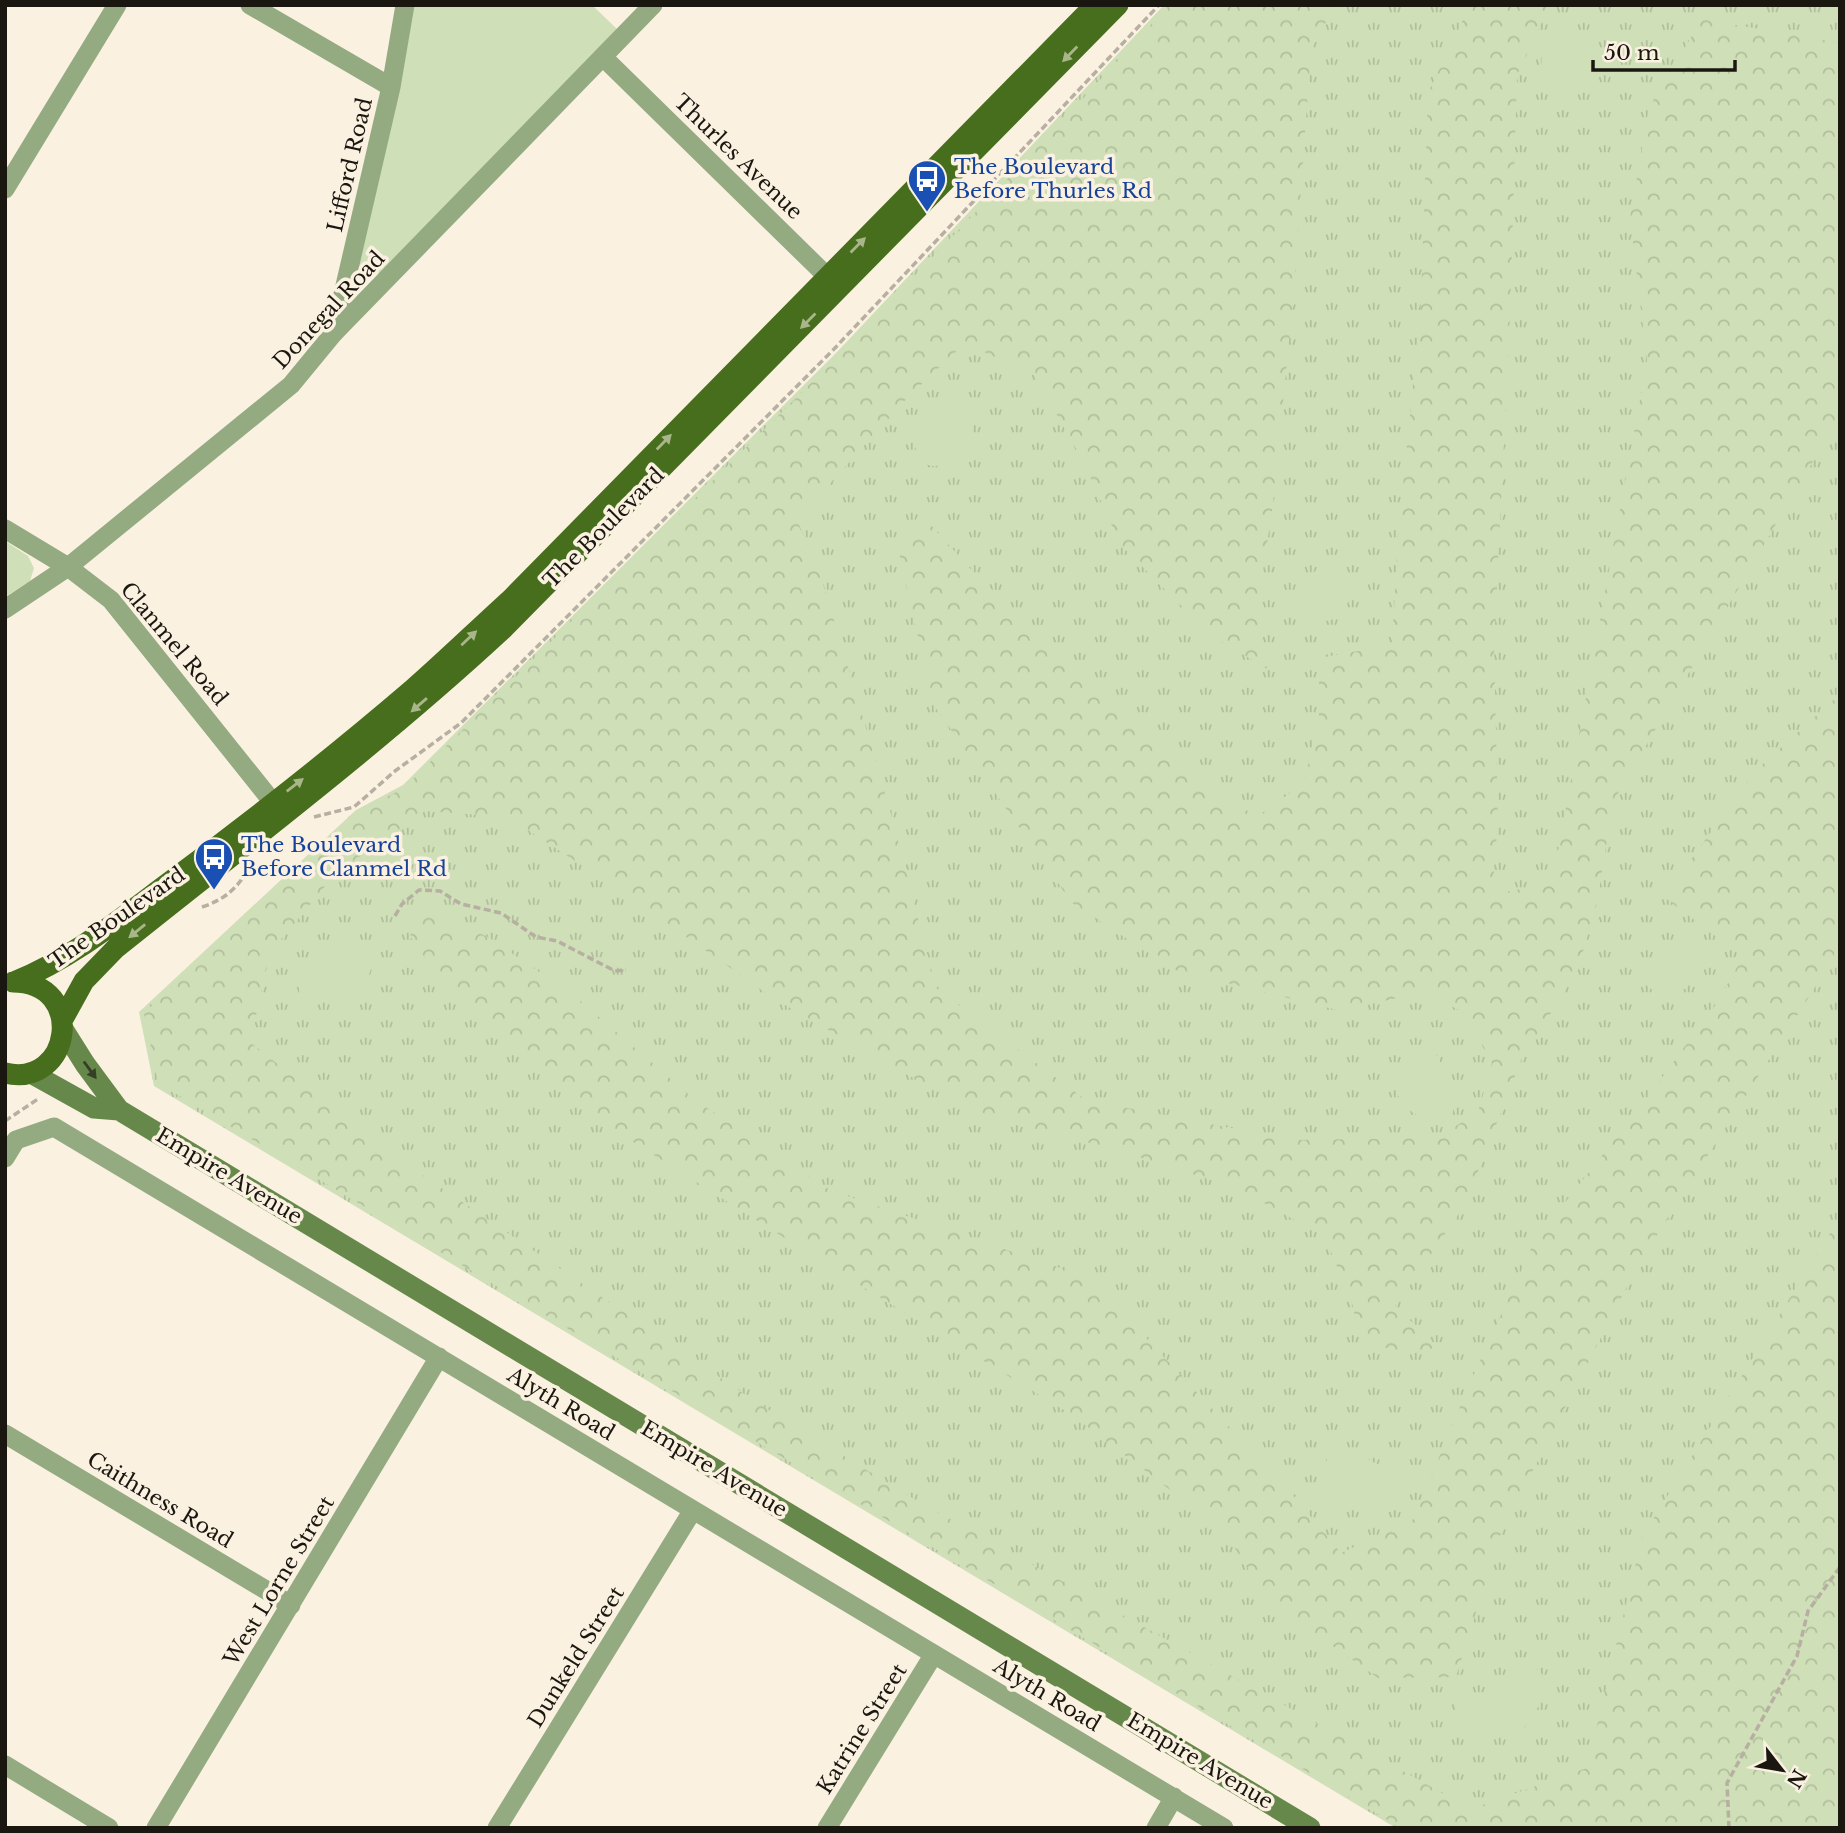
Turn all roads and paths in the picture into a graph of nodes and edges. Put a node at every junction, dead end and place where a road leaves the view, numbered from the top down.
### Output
1 (117, 5) edge
2 (250, 5) edge
3 (405, 5) edge
4 (653, 5) edge
5 (1095, 5) edge
6 (1118, 5) edge
7 (604, 58) junction
8 (391, 87) junction
9 (5, 189) edge
10 (834, 282) junction
11 (333, 334) junction
12 (5, 529) edge
13 (68, 566) junction
14 (5, 609) edge
15 (278, 809) junction
16 (395, 916) dead end
17 (626, 970) dead end
18 (10, 983) edge
19 (63, 1024) junction
20 (5, 1073) edge
21 (31, 1073) junction
22 (42, 1098) dead end
23 (119, 1110) junction
24 (5, 1121) edge
25 (5, 1158) edge
26 (439, 1357) junction
27 (5, 1434) edge
28 (693, 1510) junction
29 (1840, 1567) edge
30 (291, 1605) junction
31 (934, 1654) junction
32 (5, 1765) edge
33 (1174, 1797) junction
34 (109, 1828) edge
35 (156, 1828) edge
36 (497, 1828) edge
37 (827, 1828) edge
38 (1156, 1828) edge
39 (1224, 1828) edge
40 (1310, 1828) edge
41 (1729, 1828) edge

1 - 9 street
2 - 8 street
3 - 8 street, Lifford Road
4 - 7 street, Donegal Road
10 -> 5 main road, The Boulevard
6 -> 10 main road, The Boulevard
7 - 10 street, Thurles Avenue
7 - 11 street, Donegal Road
8 - 11 street, Lifford Road
10 - 15 main road, The Boulevard
11 - 13 street, Donegal Road
12 - 13 street, Clanmel Road
13 - 14 street, Donegal Road
13 - 15 street, Clanmel Road
15 - 18 main road, The Boulevard
15 -> 19 main road, The Boulevard
16 - 17 path
18 - 19 main road
19 - 21 main road, The Boulevard
19 -> 23 main road, Empire Avenue
20 - 21 main road
21 - 23 main road, Empire Avenue
22 - 24 path
23 - 40 main road, Empire Avenue
25 - 26 street, Alyth Road
26 - 28 street, Alyth Road
26 - 30 street, West Lorne Street
27 - 30 street, Caithness Road
28 - 31 street, Alyth Road
28 - 36 street, Dunkeld Street
29 - 41 path
30 - 35 street, West Lorne Street
31 - 33 street, Alyth Road
31 - 37 street, Katrine Street
32 - 34 street
33 - 38 street
33 - 39 street, Alyth Road

